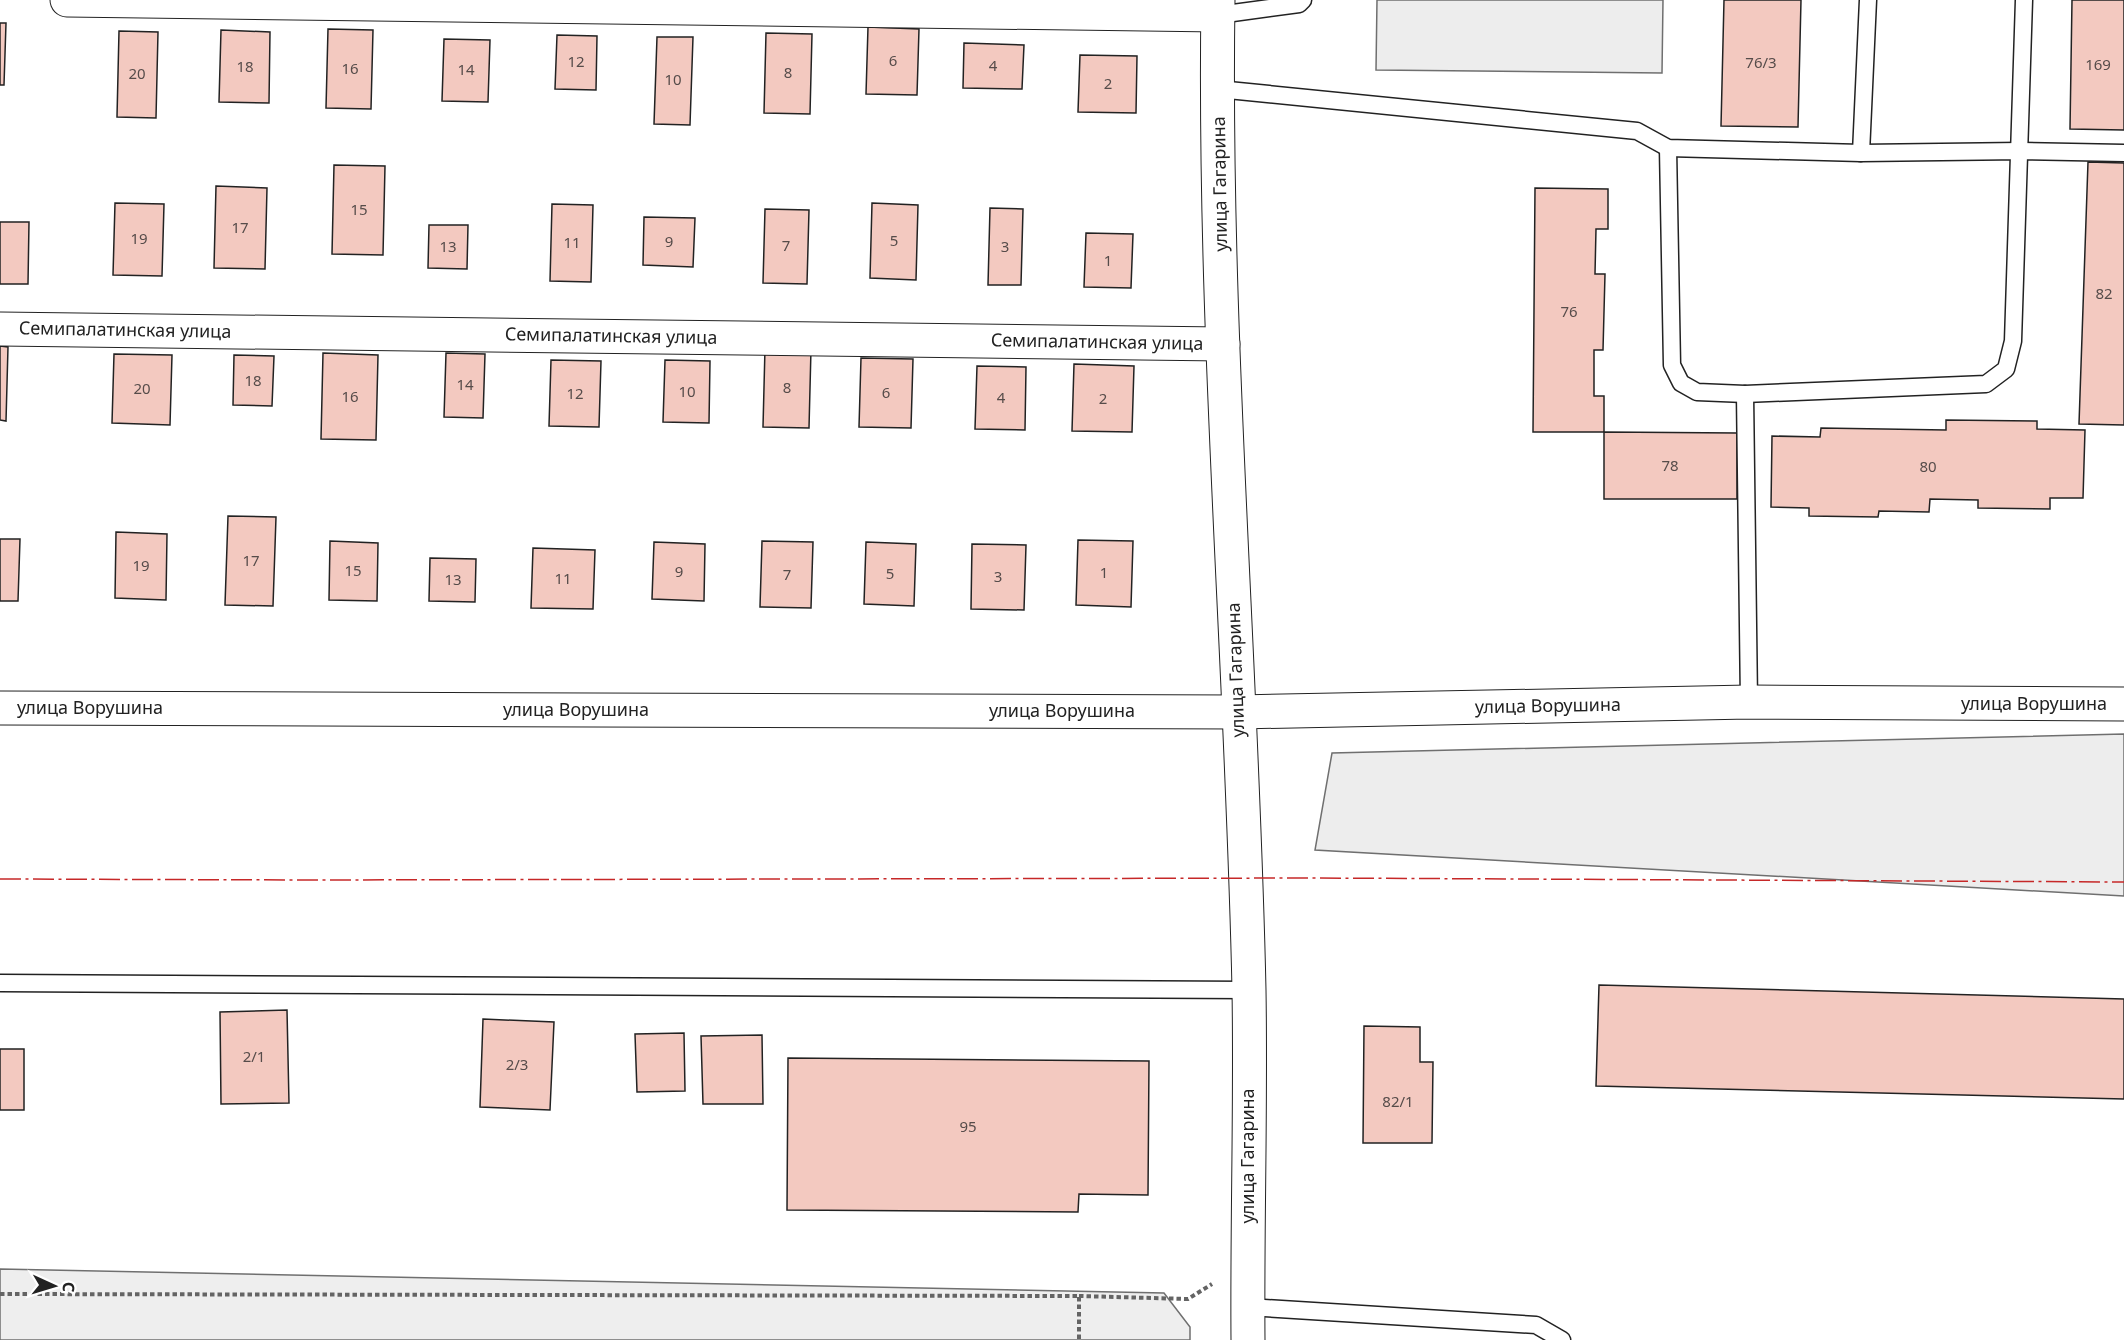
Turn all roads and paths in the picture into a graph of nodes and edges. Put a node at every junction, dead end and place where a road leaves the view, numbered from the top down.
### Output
1 (67, 0) edge
2 (1303, 0) edge
3 (1868, 0) edge
4 (2024, 0) edge
5 (1218, 7) edge
6 (1218, 89) junction
7 (1668, 148) junction
8 (2021, 151) junction
9 (1861, 153) junction
10 (2124, 153) edge
11 (0, 329) edge
12 (1223, 344) junction
13 (1745, 394) junction
14 (1749, 702) junction
15 (2124, 704) edge
16 (0, 708) edge
17 (1238, 712) junction
18 (0, 983) edge
19 (1249, 990) junction
20 (1248, 1262) junction
21 (0, 1294) edge
22 (1079, 1296) junction
23 (1248, 1307) junction
24 (1079, 1340) edge
25 (1248, 1340) edge
26 (1562, 1340) edge

1 - 5 street
2 - 5 lane
3 - 9 lane
4 - 8 lane
5 - 6 street, улица Гагарина
6 - 7 lane
6 - 12 street, улица Гагарина
7 - 9 lane
7 - 13 lane
8 - 9 lane
8 - 10 lane
8 - 13 lane
11 - 12 street, Семипалатинская улица
12 - 17 street, улица Гагарина
13 - 14 lane
14 - 15 street, улица Ворушина
14 - 17 street, улица Ворушина
16 - 17 street, улица Ворушина
17 - 19 street, улица Гагарина
18 - 19 lane
19 - 20 street, улица Гагарина
20 - 22 path
20 - 23 street, улица Гагарина
21 - 22 path
22 - 24 path
23 - 25 street, улица Гагарина
23 - 26 lane

